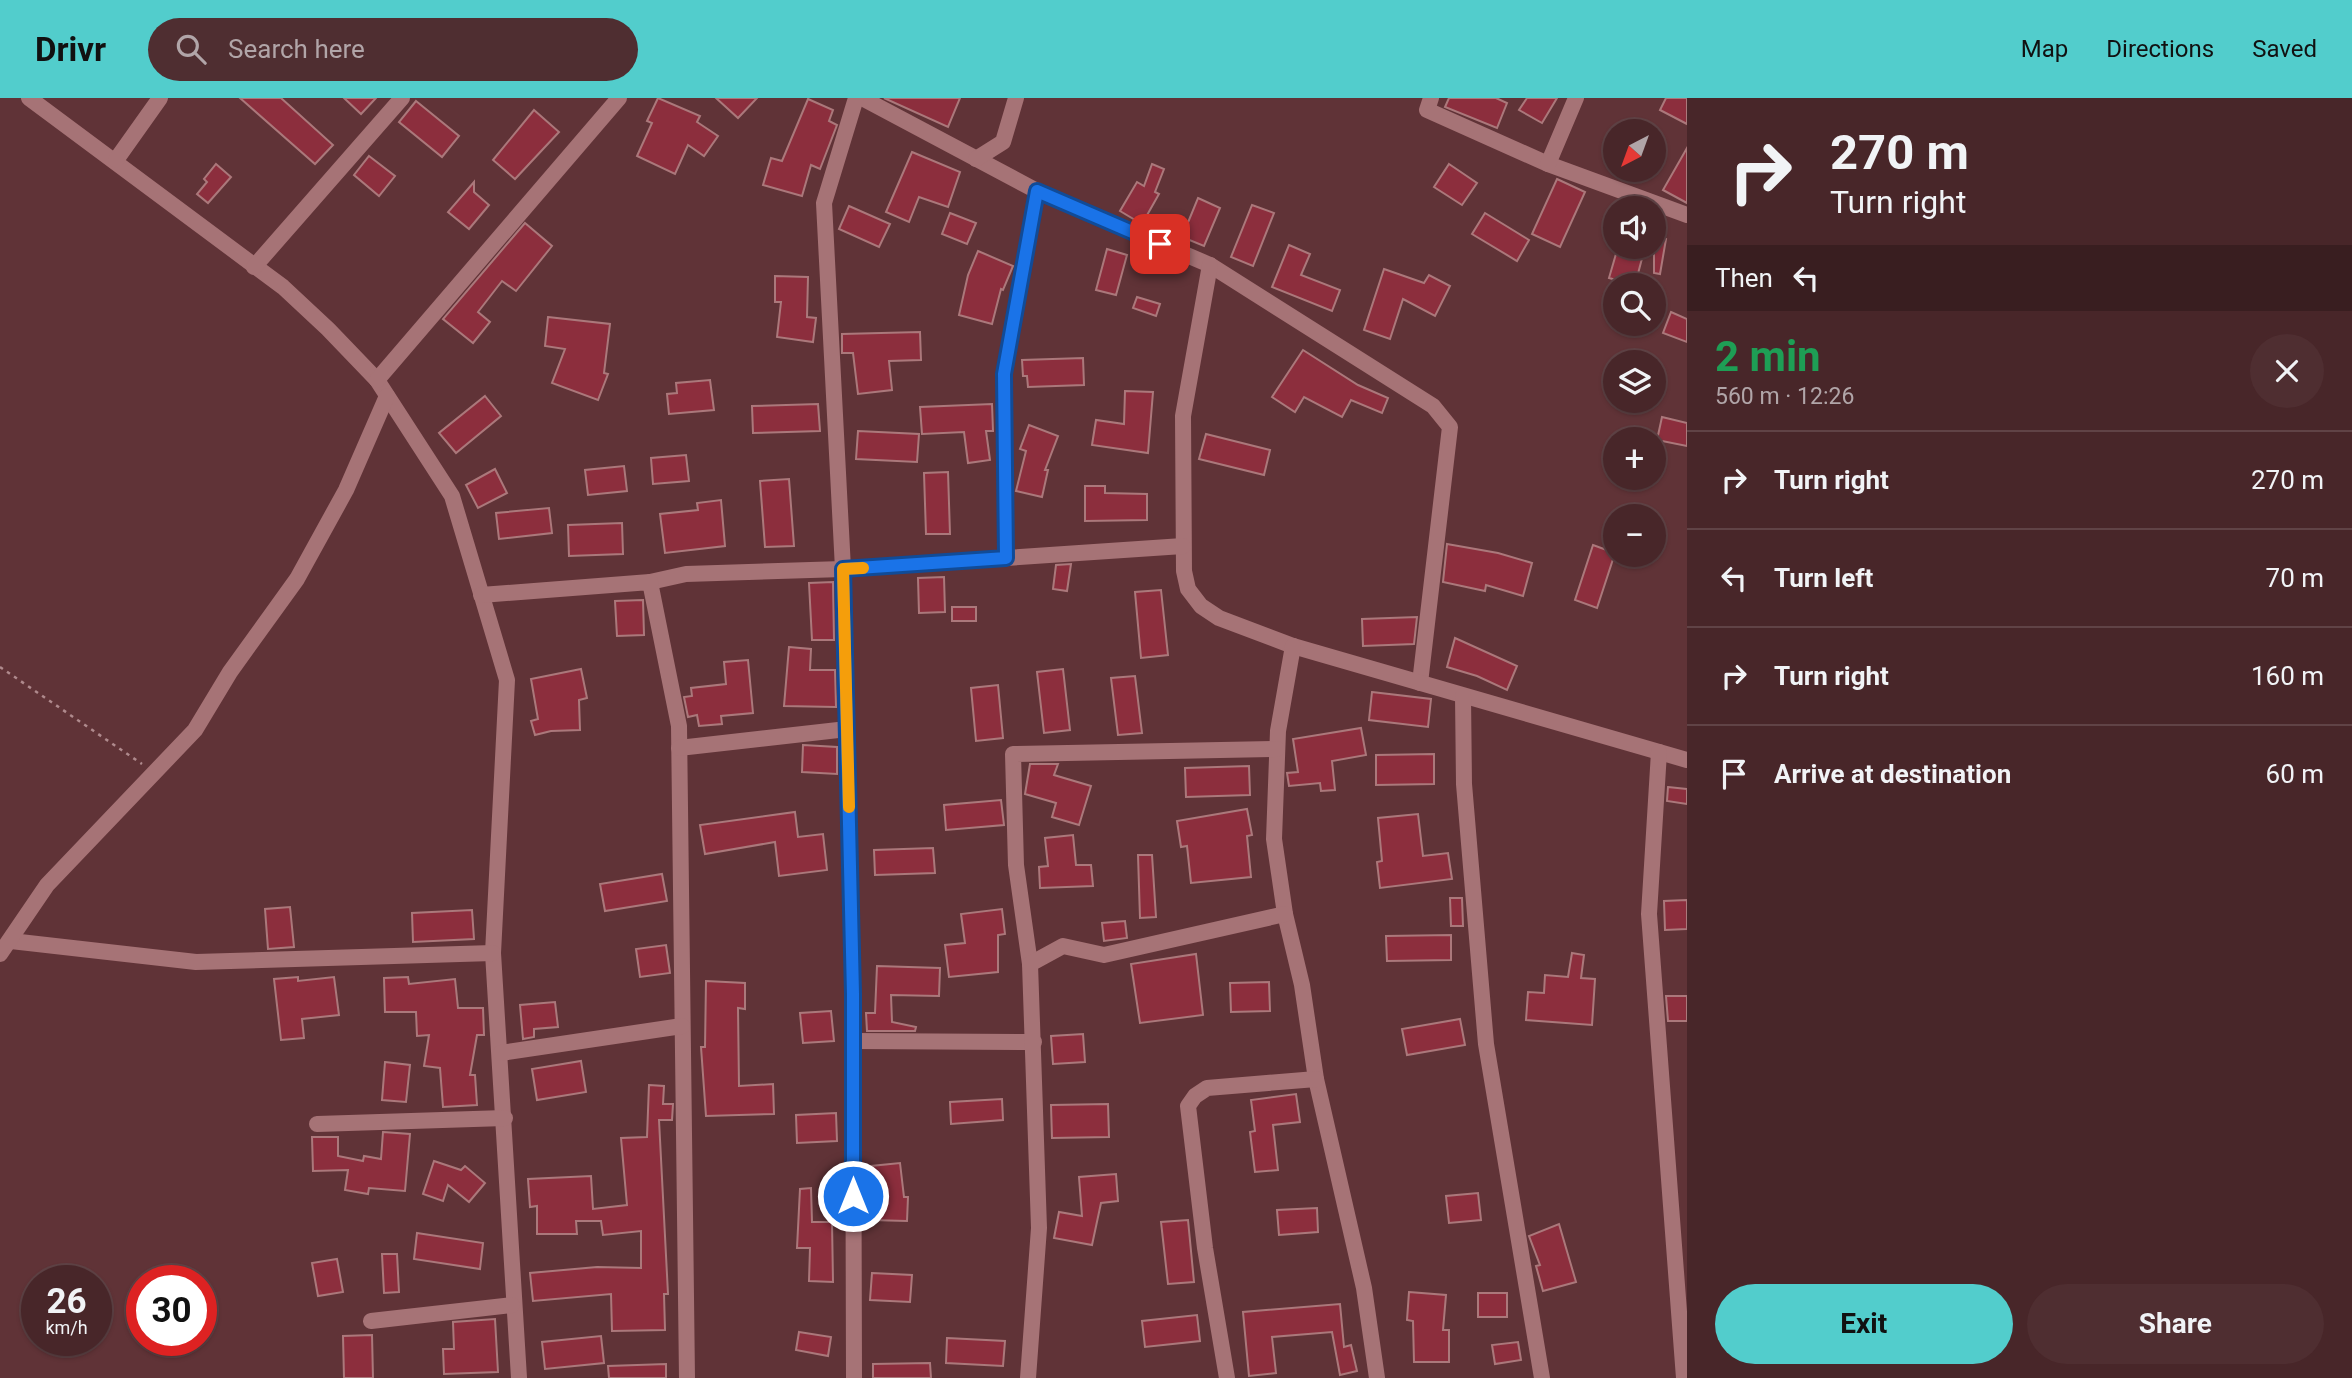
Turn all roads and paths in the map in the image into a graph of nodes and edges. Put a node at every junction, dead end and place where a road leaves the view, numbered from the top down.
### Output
1 (29, 98) edge
2 (160, 98) edge
3 (402, 98) edge
4 (620, 98) edge
5 (859, 98) edge
6 (1016, 98) edge
7 (1432, 98) edge
8 (1576, 98) edge
9 (976, 159) junction
10 (116, 160) junction
11 (1548, 164) junction
12 (1037, 191) junction
13 (1687, 215) edge
14 (1210, 265) junction
15 (254, 267) junction
16 (377, 380) junction
17 (387, 396) junction
18 (1183, 547) junction
19 (1006, 558) junction
20 (843, 569) junction
21 (650, 582) junction
22 (481, 594) junction
23 (1293, 646) junction
24 (0, 667) edge
25 (1420, 683) junction
26 (1463, 696) junction
27 (847, 729) junction
28 (679, 748) junction
29 (1277, 749) junction
30 (1659, 752) junction
31 (1687, 760) edge
32 (156, 774) junction
33 (1285, 914) junction
34 (11, 941) junction
35 (493, 953) junction
36 (0, 954) edge
37 (1030, 964) junction
38 (682, 1026) junction
39 (853, 1041) junction
40 (1034, 1042) junction
41 (501, 1053) junction
42 (1316, 1079) junction
43 (505, 1118) junction
44 (317, 1124) dead end
45 (512, 1305) junction
46 (371, 1321) dead end
47 (519, 1378) edge
48 (687, 1378) edge
49 (854, 1378) edge
50 (1028, 1378) edge
51 (1227, 1378) edge
52 (1377, 1378) edge
53 (1542, 1378) edge
54 (1684, 1378) edge

1 - 10 street
2 - 10 street
3 - 15 street
4 - 16 street
5 - 9 street
5 - 20 street
6 - 9 street
7 - 11 street
8 - 11 street
9 - 12 street
10 - 15 street
11 - 13 street
12 - 14 street
12 - 19 street
14 - 18 street
14 - 25 street
15 - 16 street
16 - 17 street
17 - 22 street
17 - 32 street
18 - 19 street
18 - 23 street
19 - 20 street
20 - 21 street
20 - 27 street
21 - 22 street
21 - 28 street
22 - 35 street
23 - 25 street
23 - 29 street
24 - 32 path
25 - 26 street
26 - 30 street
26 - 53 street
27 - 28 street
27 - 39 street
28 - 38 street
29 - 33 street
29 - 37 street
30 - 31 street
30 - 54 street
32 - 34 street
33 - 37 street
33 - 42 street
34 - 35 street
34 - 36 street
35 - 41 street
37 - 40 street
38 - 41 street
38 - 48 street
39 - 40 street
39 - 49 street
40 - 50 street
41 - 43 street
42 - 51 street
42 - 52 street
43 - 44 street
43 - 45 street
45 - 46 street
45 - 47 street

